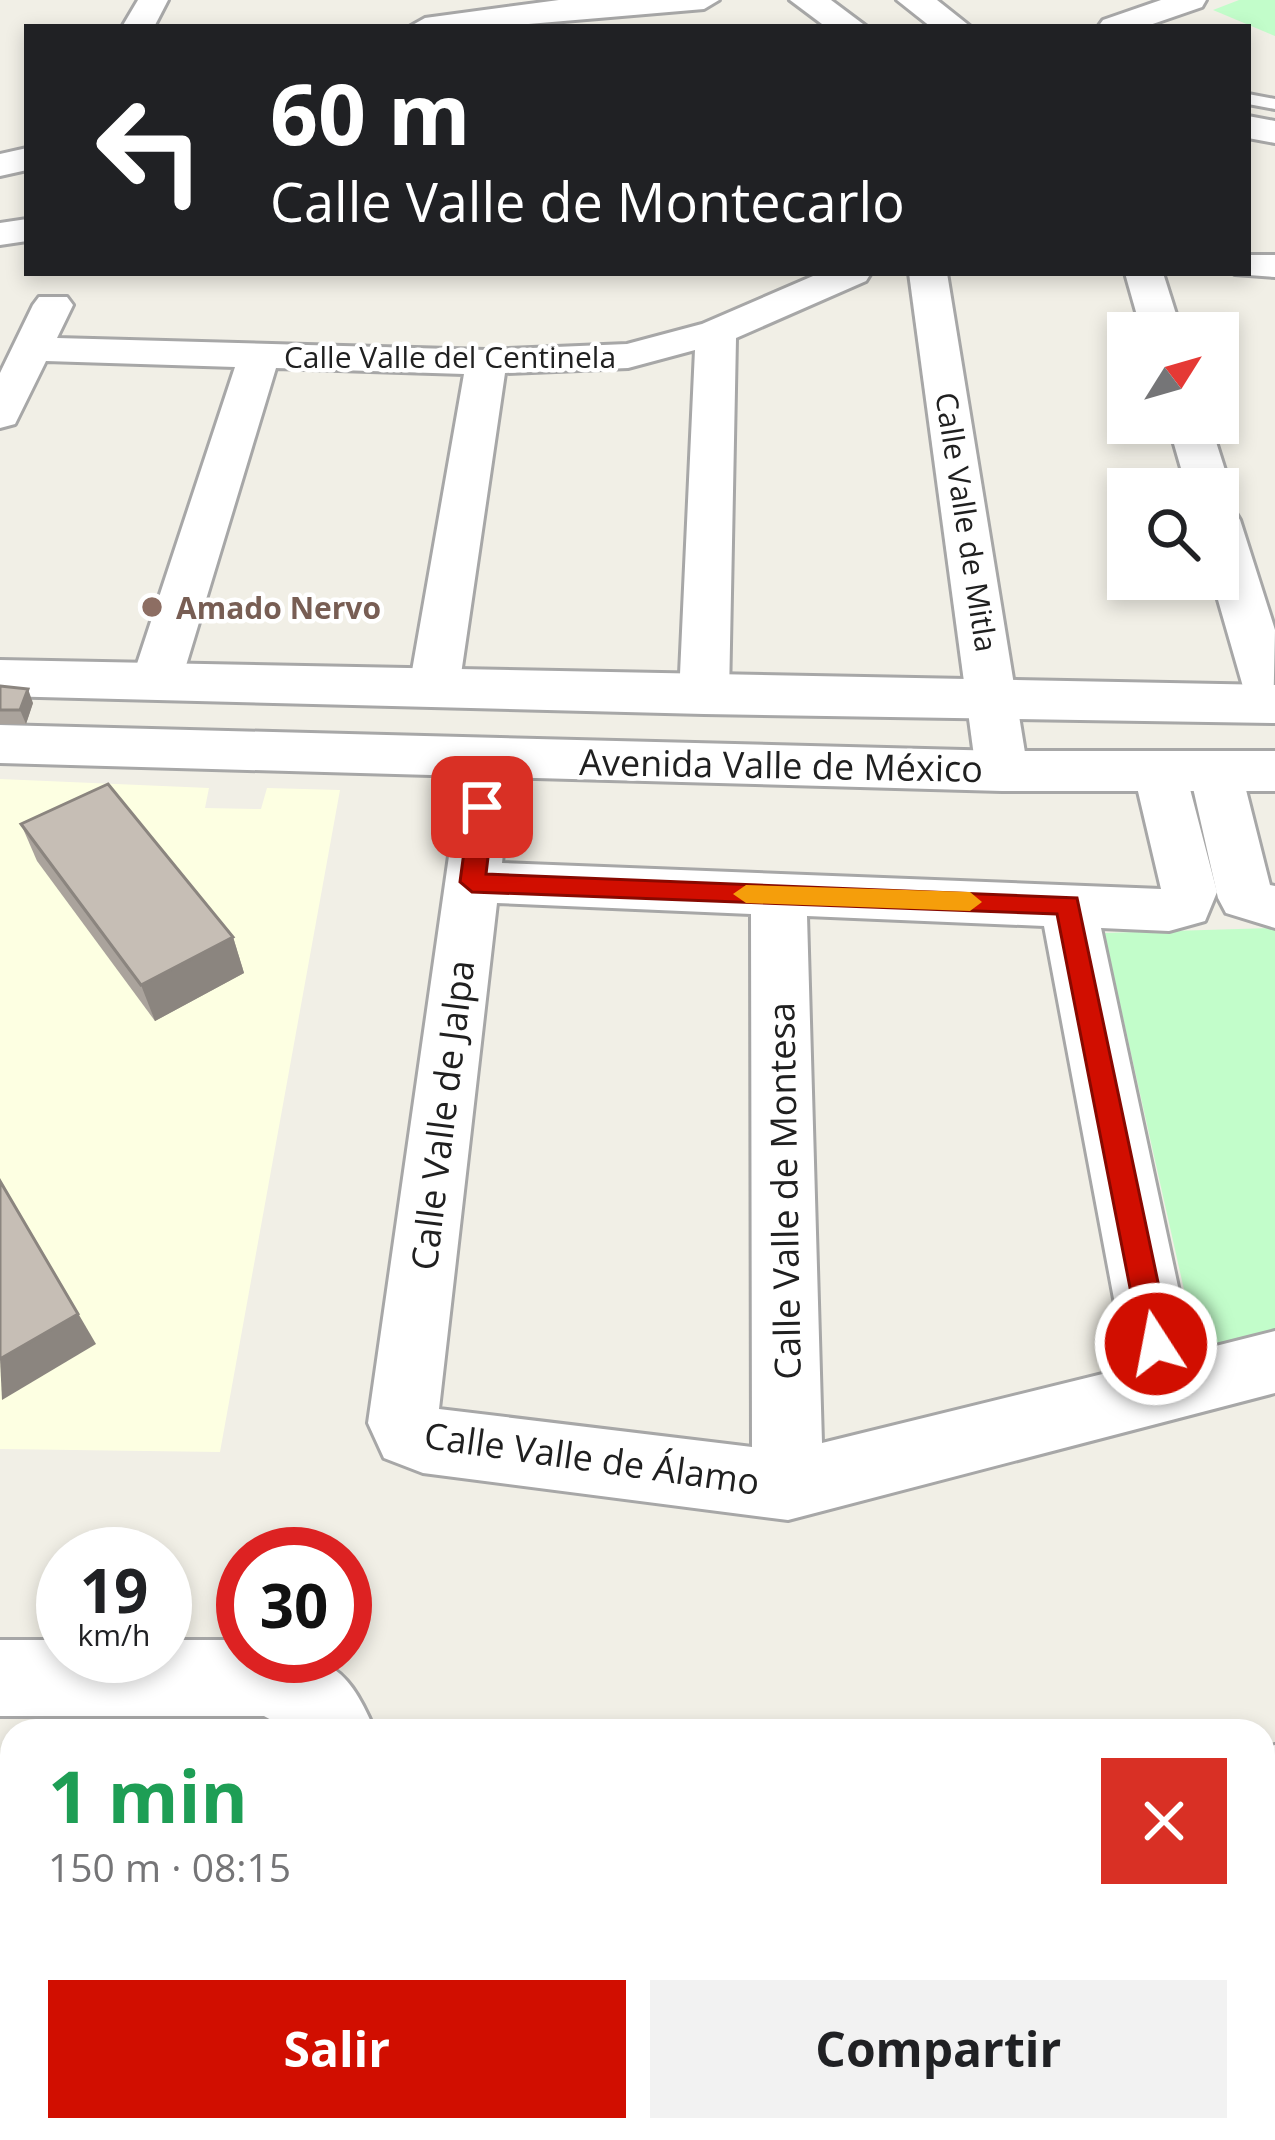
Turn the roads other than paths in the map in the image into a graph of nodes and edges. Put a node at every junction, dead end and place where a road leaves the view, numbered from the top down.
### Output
1 (704, 0) edge
2 (807, 0) edge
3 (914, 0) edge
4 (1192, 0) edge
5 (642, 1) edge
6 (449, 24) edge
7 (845, 24) edge
8 (950, 24) edge
9 (1123, 24) edge
10 (845, 276) edge
11 (928, 276) edge
12 (1145, 276) edge
13 (53, 305) dead end
14 (1156, 312) edge
15 (716, 332) junction
16 (33, 349) junction
17 (259, 356) junction
18 (486, 362) junction
19 (0, 415) edge
20 (1239, 589) edge
21 (0, 678) edge
22 (156, 682) junction
23 (434, 688) junction
24 (704, 696) junction
25 (994, 698) junction
26 (1274, 704) edge
27 (0, 745) edge
28 (1159, 770) junction
29 (1215, 770) junction
30 (1002, 771) junction
31 (1275, 771) edge
32 (482, 807) dead end
33 (472, 882) junction
34 (779, 896) junction
35 (1068, 905) junction
36 (1266, 906) edge
37 (1275, 1361) edge
38 (1165, 1388) junction
39 (403, 1423) joint
40 (788, 1486) junction
41 (0, 1678) edge
42 (331, 1719) edge

1 - 5 street
2 - 7 street
3 - 8 street
4 - 9 street
5 - 6 street
10 - 15 street, Calle Valle del Centinela
11 - 25 street, Calle Valle de Mitla
12 - 14 street
13 - 16 street
15 - 18 street, Calle Valle del Centinela
15 - 24 street
16 - 17 street, Calle Valle del Centinela
16 - 19 street
17 - 18 street, Calle Valle del Centinela
17 - 22 street
18 - 23 street
20 - 26 street
21 - 22 street, Avenida Valle de México
22 - 23 street, Avenida Valle de México
23 - 24 street, Avenida Valle de México
24 - 25 street, Avenida Valle de México
25 - 26 street, Avenida Valle de México
25 - 30 street, Calle Valle de Mitla
27 - 30 street, Avenida Valle de México
28 - 29 street, Avenida Valle de México
28 - 30 street, Avenida Valle de México
28 - 35 street
29 - 31 street, Avenida Valle de México
29 - 36 street
32 - 33 street, Calle Valle de Jalpa
33 - 34 street
33 - 39 street, Calle Valle de Jalpa
34 - 35 street
34 - 40 street, Calle Valle de Montesa
35 - 38 street
37 - 38 street, Calle Valle de Álamo
38 - 40 street, Calle Valle de Álamo
39 - 40 street, Calle Valle de Álamo
41 - 42 street

